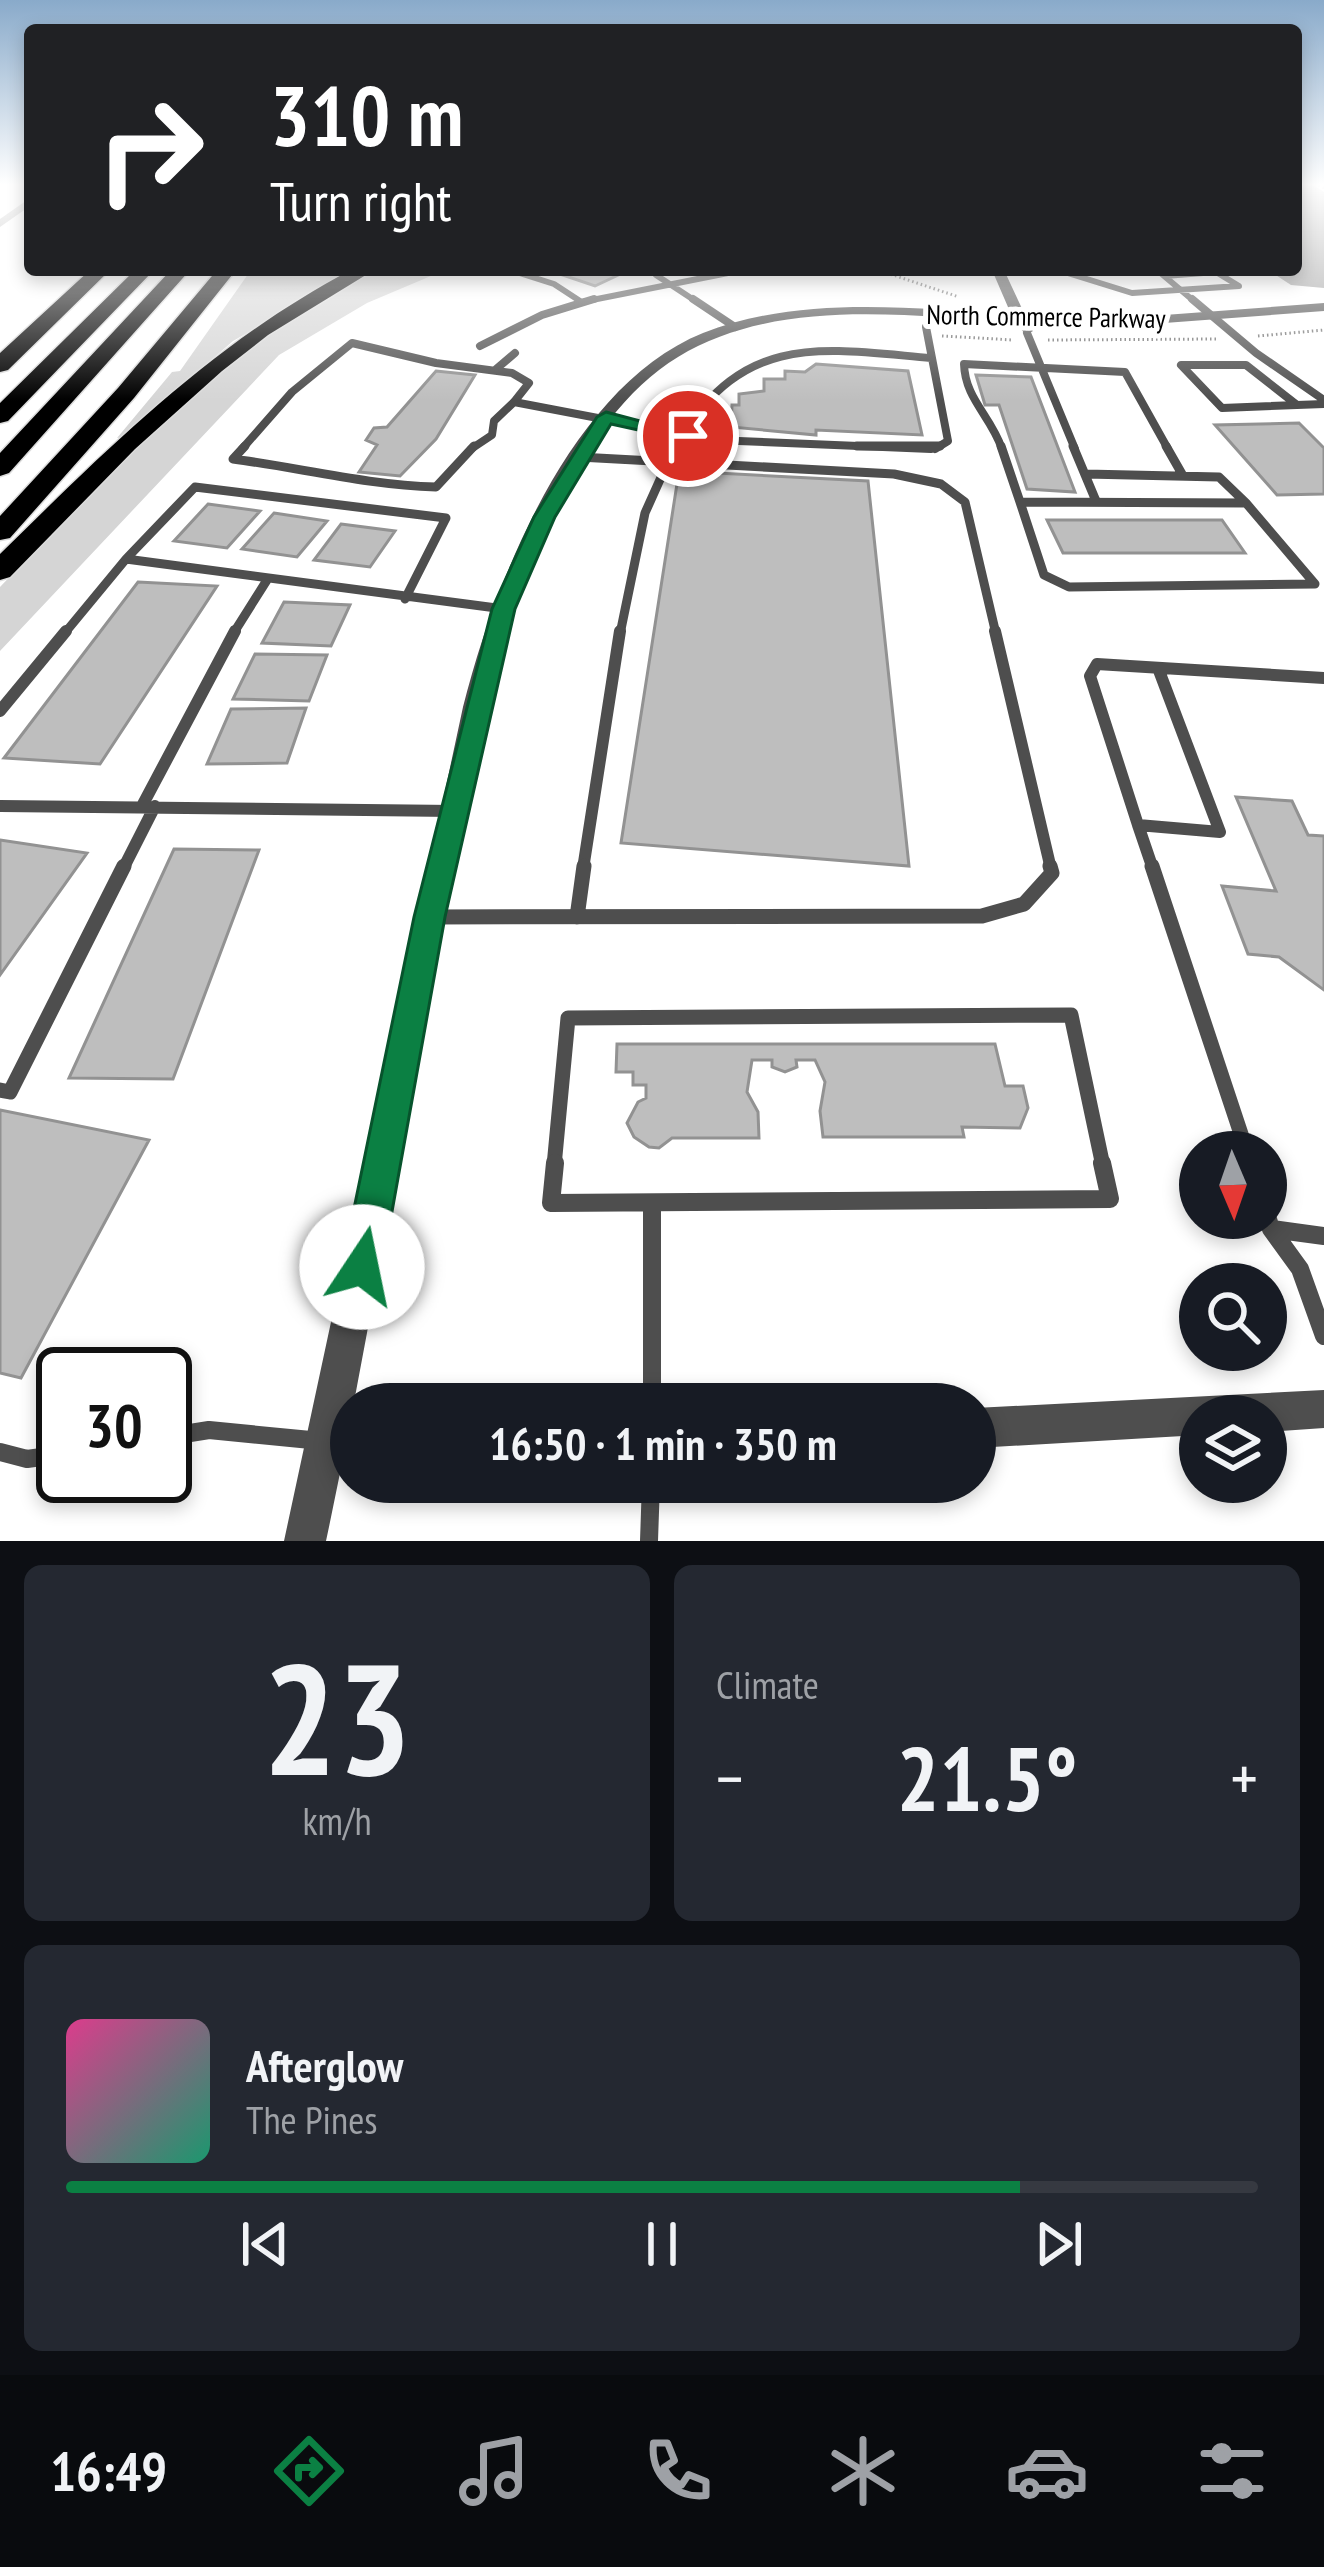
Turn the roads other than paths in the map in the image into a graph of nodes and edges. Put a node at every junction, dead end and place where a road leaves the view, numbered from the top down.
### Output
1 (94, 276) edge
2 (139, 276) edge
3 (176, 276) edge
4 (222, 276) edge
5 (354, 276) edge
6 (529, 276) edge
7 (658, 276) edge
8 (706, 276) edge
9 (1001, 276) edge
10 (1077, 276) edge
11 (1165, 276) edge
12 (1223, 276) edge
13 (670, 282) junction
14 (1183, 291) junction
15 (580, 301) junction
16 (1324, 307) edge
17 (1210, 316) junction
18 (769, 321) junction
19 (1324, 326) edge
20 (735, 327) junction
21 (926, 327) junction
22 (1026, 331) junction
23 (1234, 334) junction
24 (480, 346) dead end
25 (515, 353) dead end
26 (931, 358) junction
27 (0, 365) edge
28 (1042, 366) junction
29 (495, 370) junction
30 (514, 402) junction
31 (1324, 402) edge
32 (1298, 406) junction
33 (0, 416) edge
34 (606, 417) junction
35 (683, 434) junction
36 (579, 457) junction
37 (667, 464) junction
38 (0, 468) edge
39 (1086, 474) junction
40 (1182, 474) junction
41 (1096, 501) junction
42 (1020, 502) junction
43 (1246, 503) junction
44 (0, 532) edge
45 (127, 560) junction
46 (0, 571) edge
47 (267, 580) junction
48 (404, 599) junction
49 (504, 609) junction
50 (1158, 668) junction
51 (1324, 678) edge
52 (0, 710) edge
53 (0, 806) edge
54 (149, 806) junction
55 (454, 811) junction
56 (1138, 825) junction
57 (430, 917) junction
58 (577, 917) junction
59 (0, 1090) edge
60 (1240, 1131) edge
61 (652, 1204) junction
62 (1287, 1226) edge
63 (1324, 1236) edge
64 (1281, 1239) edge
65 (1324, 1336) edge
66 (349, 1383) edge
67 (652, 1383) edge
68 (1324, 1409) edge
69 (996, 1427) edge
70 (192, 1433) edge
71 (330, 1441) edge
72 (0, 1452) edge
73 (36, 1458) edge
74 (330, 1467) edge
75 (651, 1503) edge
76 (304, 1541) edge
77 (650, 1541) edge

1 - 27 highway
2 - 33 highway
3 - 38 highway
4 - 44 highway
5 - 46 highway
6 - 15 lane
7 - 13 lane
8 - 13 lane
9 - 22 street
10 - 14 lane
11 - 14 lane
12 - 14 lane
13 - 15 lane
13 - 20 lane
14 - 17 lane
15 - 24 lane
16 - 17 street, North Commerce Parkway
17 - 22 street, North Commerce Parkway
17 - 23 lane
18 - 20 street, North Commerce Parkway
18 - 21 street, North Commerce Parkway
18 - 22 street, North Commerce Parkway
19 - 23 street, North Commerce Parkway
20 - 34 street, North Commerce Parkway
21 - 22 street, North Commerce Parkway
21 - 26 lane
22 - 23 street, North Commerce Parkway
22 - 28 lane
23 - 31 lane
25 - 29 lane
26 - 35 lane
26 - 35 lane
28 - 39 lane
28 - 40 lane
28 - 42 lane
29 - 30 lane
29 - 30 lane
30 - 34 lane
31 - 32 lane
32 - 32 lane
34 - 35 lane
34 - 36 street, North Commerce Parkway
36 - 37 lane
36 - 49 street, North Commerce Parkway
37 - 58 lane
37 - 58 lane
39 - 40 lane
39 - 41 lane
40 - 43 lane
41 - 42 lane
41 - 43 lane
42 - 43 lane
45 - 47 lane
45 - 48 lane
45 - 52 lane
47 - 48 lane
47 - 54 lane
48 - 49 lane
49 - 55 street, North Commerce Parkway
50 - 51 lane
50 - 56 lane
50 - 56 lane
53 - 54 lane
54 - 55 lane
54 - 59 lane
55 - 57 street, North Commerce Parkway
56 - 60 lane
57 - 58 lane
57 - 66 street, North Commerce Parkway
61 - 61 lane
61 - 67 lane
62 - 63 lane
64 - 65 lane
68 - 69 street
70 - 71 lane
72 - 73 lane
74 - 76 street, North Commerce Parkway
75 - 77 lane

